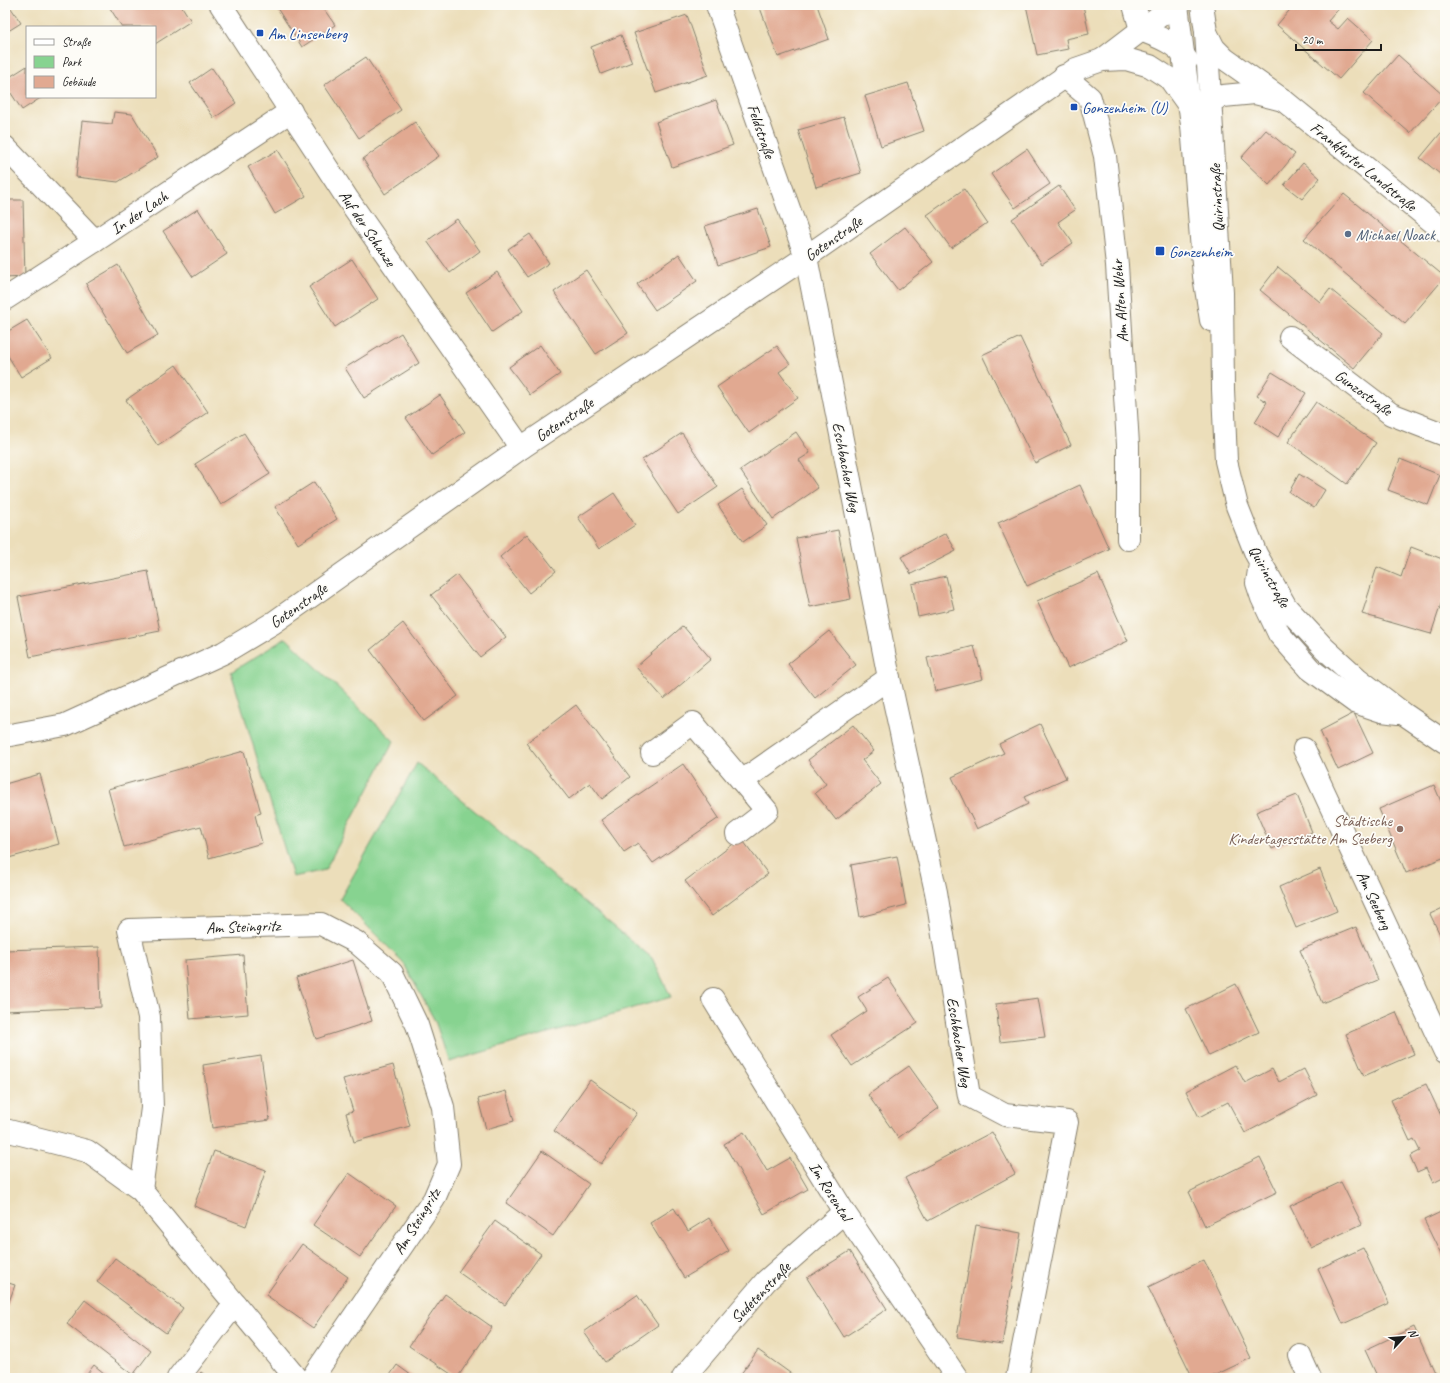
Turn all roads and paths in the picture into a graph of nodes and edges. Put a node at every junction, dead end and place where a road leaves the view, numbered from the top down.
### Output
1 (221, 5) edge
2 (717, 5) edge
3 (1134, 5) edge
4 (1174, 5) edge
5 (1177, 5) edge
6 (1202, 5) edge
7 (1141, 30) junction
8 (1206, 32) junction
9 (1183, 52) junction
10 (1102, 60) junction
11 (1064, 76) junction
12 (1283, 100) junction
13 (1202, 103) junction
14 (291, 111) junction
15 (6, 151) edge
16 (1445, 232) edge
17 (95, 242) junction
18 (806, 257) junction
19 (5, 299) edge
20 (1290, 337) dead end
21 (1223, 389) junction
22 (1445, 435) edge
23 (521, 448) junction
24 (1128, 539) dead end
25 (889, 678) junction
26 (5, 736) edge
27 (1445, 742) edge
28 (1304, 749) dead end
29 (652, 753) dead end
30 (742, 781) junction
31 (736, 834) dead end
32 (713, 999) dead end
33 (1445, 1052) edge
34 (5, 1130) edge
35 (141, 1190) junction
36 (844, 1212) junction
37 (235, 1304) junction
38 (1300, 1356) dead end
39 (178, 1378) edge
40 (296, 1378) edge
41 (312, 1378) edge
42 (683, 1378) edge
43 (957, 1378) edge
44 (1017, 1378) edge
45 (1310, 1378) edge

1 - 14 street, Auf der Schanze
2 - 18 street, Feldstraße
3 - 7 street
4 - 7 street, Gotenstraße
5 - 9 street
6 - 8 street, Frankfurter Landstraße
7 - 9 street
7 - 10 street, Gotenstraße
8 - 12 street, Frankfurter Landstraße
8 - 13 street, Quirinstraße
9 - 13 street, Quirinstraße
10 - 11 street, Gotenstraße
10 - 13 street, Gotenstraße
11 - 18 street, Gotenstraße
11 - 24 street, Am Alten Wehr
12 - 13 street, Frankfurter Landstraße
12 - 16 street, Frankfurter Landstraße
13 - 21 street, Quirinstraße
13 - 21 street, Quirinstraße
14 - 17 street, In der Lach
14 - 23 street, Auf der Schanze
15 - 17 street, In der Lach
17 - 19 street
18 - 23 street, Gotenstraße
18 - 25 street, Eschbacher Weg
20 - 22 street, Gunzostraße
21 - 27 street, Quirinstraße
23 - 26 street, Gotenstraße
25 - 30 street
25 - 44 street, Eschbacher Weg
28 - 33 street, Am Seeberg
29 - 30 street
30 - 31 street
32 - 36 street, Im Rosental
34 - 35 street
35 - 37 street
35 - 41 street, Am Steingritz
36 - 42 street, Sudetenstraße
36 - 43 street, Im Rosental
37 - 39 street
37 - 40 street
38 - 45 street

